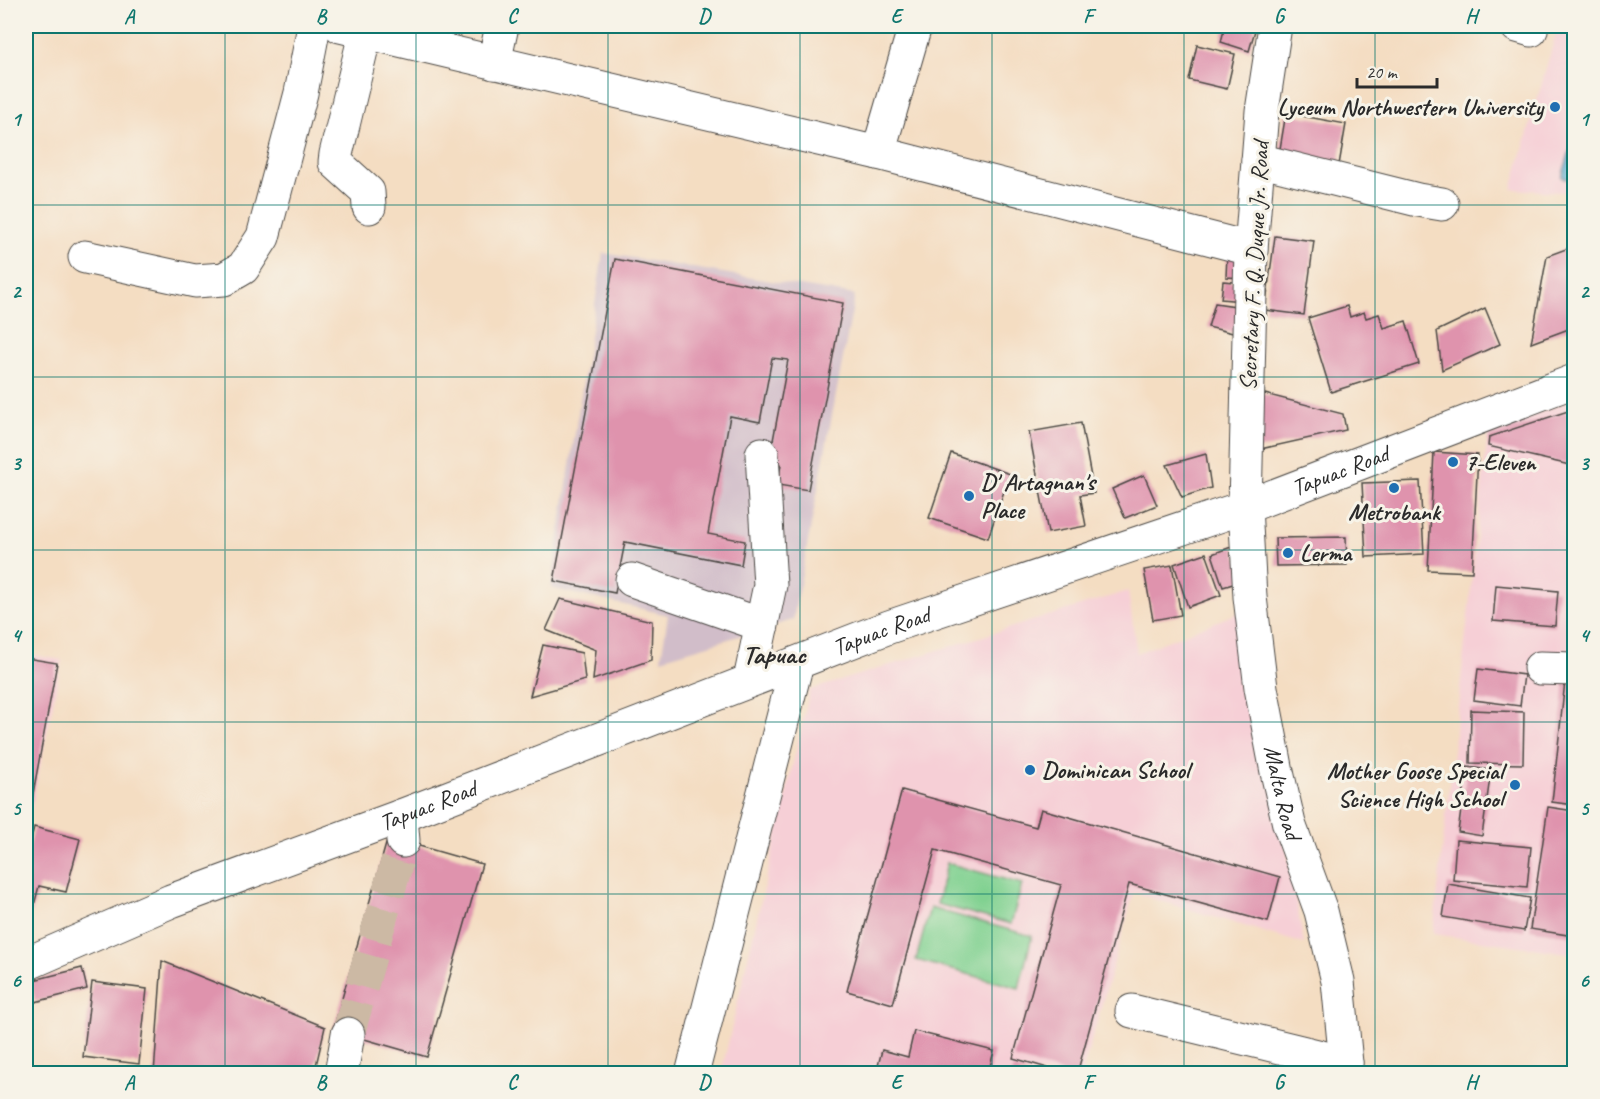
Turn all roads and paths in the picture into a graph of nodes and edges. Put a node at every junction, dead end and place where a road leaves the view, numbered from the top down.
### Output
1 (314, 26) edge
2 (502, 26) edge
3 (915, 26) edge
4 (1275, 26) edge
5 (357, 27) edge
6 (494, 63) junction
7 (878, 153) junction
8 (1258, 160) junction
9 (1442, 204) dead end
10 (369, 207) dead end
11 (1251, 249) junction
12 (85, 257) dead end
13 (1575, 381) edge
14 (762, 454) dead end
15 (1245, 507) junction
16 (632, 580) dead end
17 (762, 625) junction
18 (797, 663) junction
19 (1540, 668) dead end
20 (1575, 669) edge
21 (750, 680) junction
22 (26, 964) edge
23 (1132, 1011) dead end
24 (348, 1034) tunnel mouth
25 (1345, 1068) edge
26 (341, 1074) edge
27 (692, 1074) edge

1 - 12 street
2 - 6 street
3 - 7 street
4 - 8 street, Secretary F. Q. Duque Jr. Road
5 - 6 street
5 - 10 street
6 - 7 street
7 - 11 street
8 - 9 street
8 - 11 street, Secretary F. Q. Duque Jr. Road
11 - 15 street, Secretary F. Q. Duque Jr. Road
13 - 15 street, Tapuac Road
14 - 17 street
15 - 18 street, Tapuac Road
15 - 25 street, Malta Road
16 - 17 street
17 - 21 street
18 - 21 street, Tapuac Road
18 - 27 street
19 - 20 street
21 - 22 street, Tapuac Road
23 - 25 street
24 - 26 street

